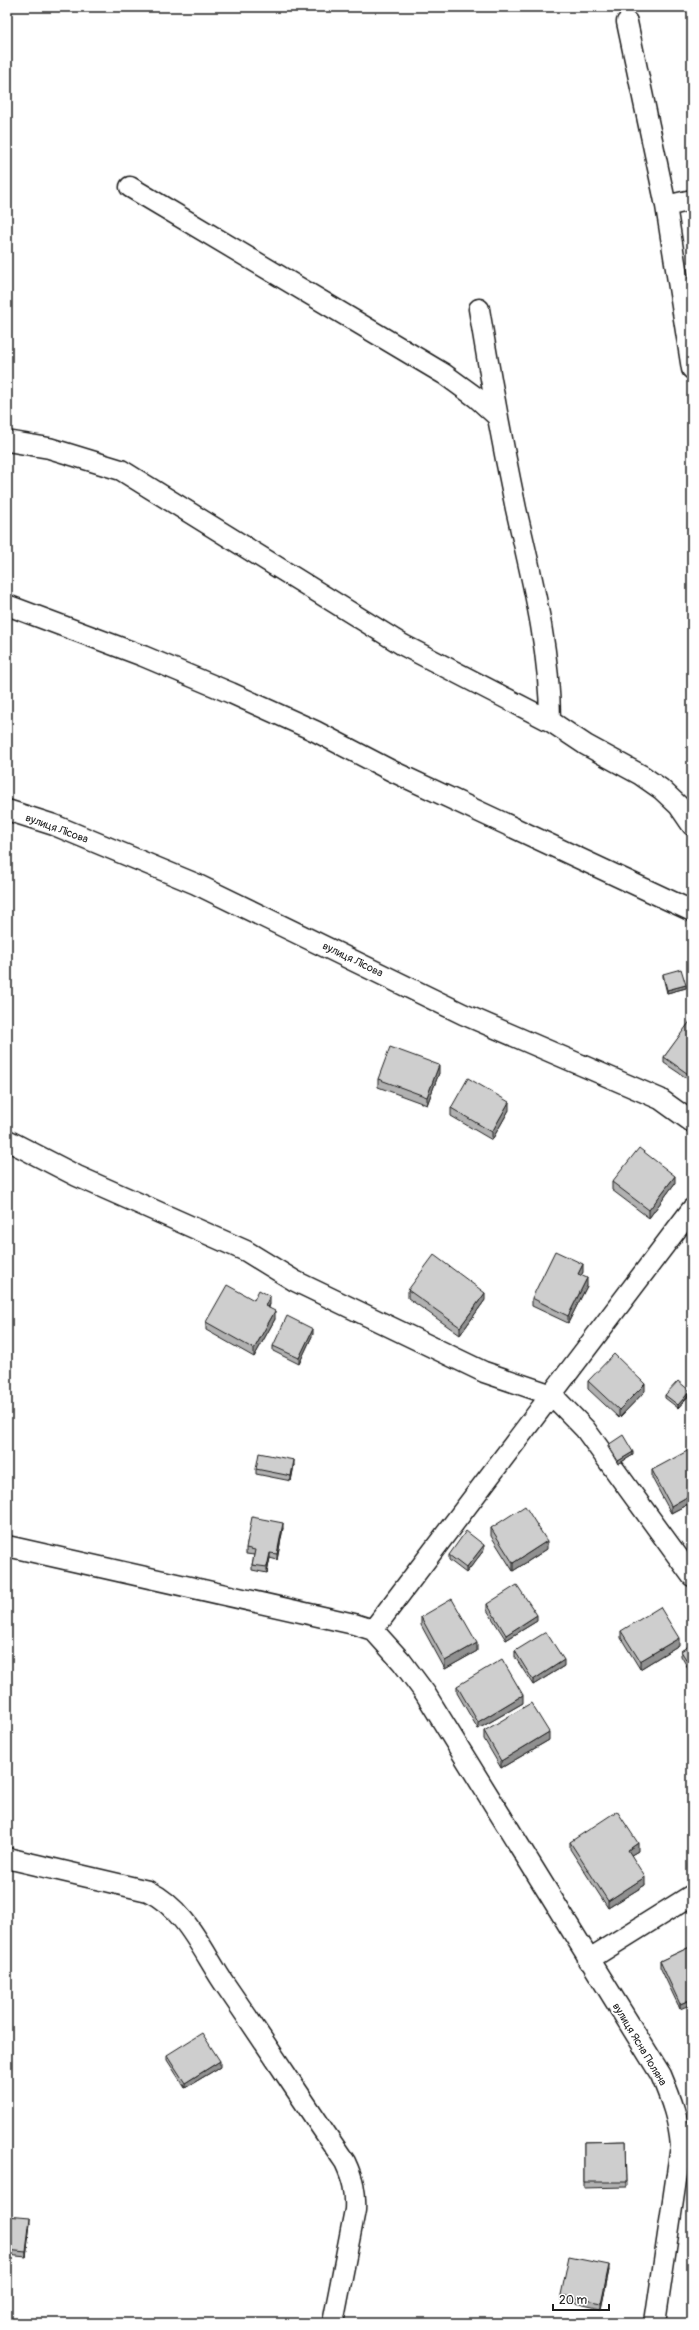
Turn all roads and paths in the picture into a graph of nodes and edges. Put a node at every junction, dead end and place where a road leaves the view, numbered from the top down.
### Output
1 (627, 22) dead end
2 (130, 187) dead end
3 (692, 200) edge
4 (666, 206) junction
5 (479, 309) dead end
6 (692, 368) edge
7 (498, 418) junction
8 (7, 441) edge
9 (7, 605) edge
10 (550, 721) junction
11 (7, 810) edge
12 (692, 824) edge
13 (692, 911) edge
14 (692, 1122) edge
15 (7, 1140) edge
16 (692, 1208) edge
17 (552, 1395) junction
18 (7, 1546) edge
19 (692, 1576) edge
20 (373, 1630) junction
21 (7, 1858) edge
22 (692, 1895) edge
23 (588, 1960) junction
24 (333, 2323) edge
25 (655, 2323) edge

1 - 4 street
2 - 7 street
3 - 4 street
4 - 6 street
5 - 7 street
7 - 10 street
8 - 10 street
9 - 13 street
10 - 12 street
11 - 14 street, вулиця Лісова
15 - 17 street
16 - 17 street
17 - 19 street
17 - 20 street
18 - 20 street
20 - 23 street, вулиця Ясна Поляна
21 - 24 street
22 - 23 street
23 - 25 street, вулиця Ясна Поляна

